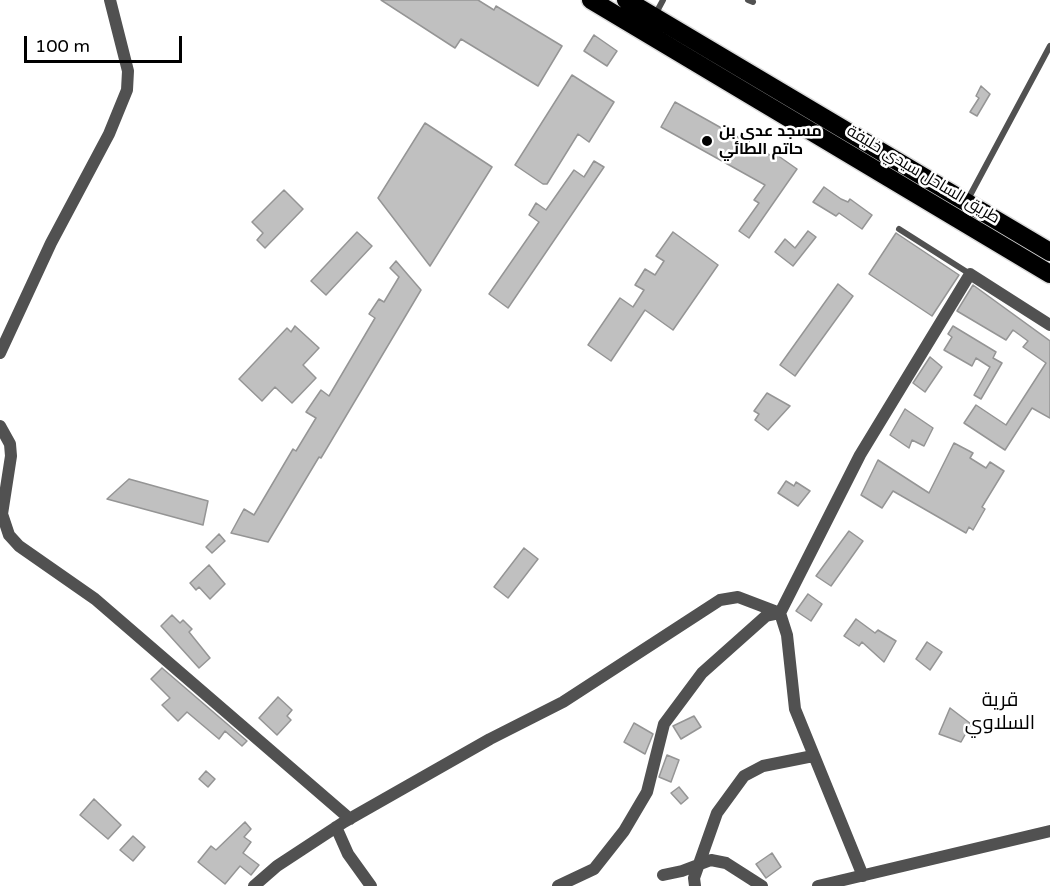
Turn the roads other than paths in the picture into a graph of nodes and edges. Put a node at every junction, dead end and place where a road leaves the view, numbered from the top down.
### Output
1 (110, 0) edge
2 (591, 0) edge
3 (626, 0) edge
4 (663, 0) edge
5 (654, 17) junction
6 (1050, 46) edge
7 (962, 211) junction
8 (899, 229) dead end
9 (1050, 252) edge
10 (970, 274) junction
11 (1050, 274) edge
12 (1050, 326) edge
13 (0, 353) edge
14 (0, 426) edge
15 (780, 613) junction
16 (813, 756) junction
17 (350, 819) junction
18 (336, 827) junction
19 (1050, 831) edge
20 (699, 866) junction
21 (663, 875) dead end
22 (863, 876) junction
23 (254, 886) edge
24 (371, 886) edge
25 (558, 886) edge
26 (695, 886) edge
27 (762, 886) edge
28 (818, 886) edge

1 - 13 street
2 - 7 highway, طريق الساحل سيدي خليفة
3 - 5 highway
4 - 5 lane
5 - 7 highway
6 - 7 lane
7 - 9 highway
7 - 11 highway, طريق الساحل سيدي خليفة
8 - 10 lane
10 - 12 street
10 - 15 street
14 - 17 street
15 - 16 street
15 - 17 street
15 - 25 street
16 - 20 street
16 - 22 street
17 - 18 street
18 - 23 street
18 - 24 street
19 - 22 street
20 - 21 street
20 - 26 street
20 - 27 street
22 - 28 street

